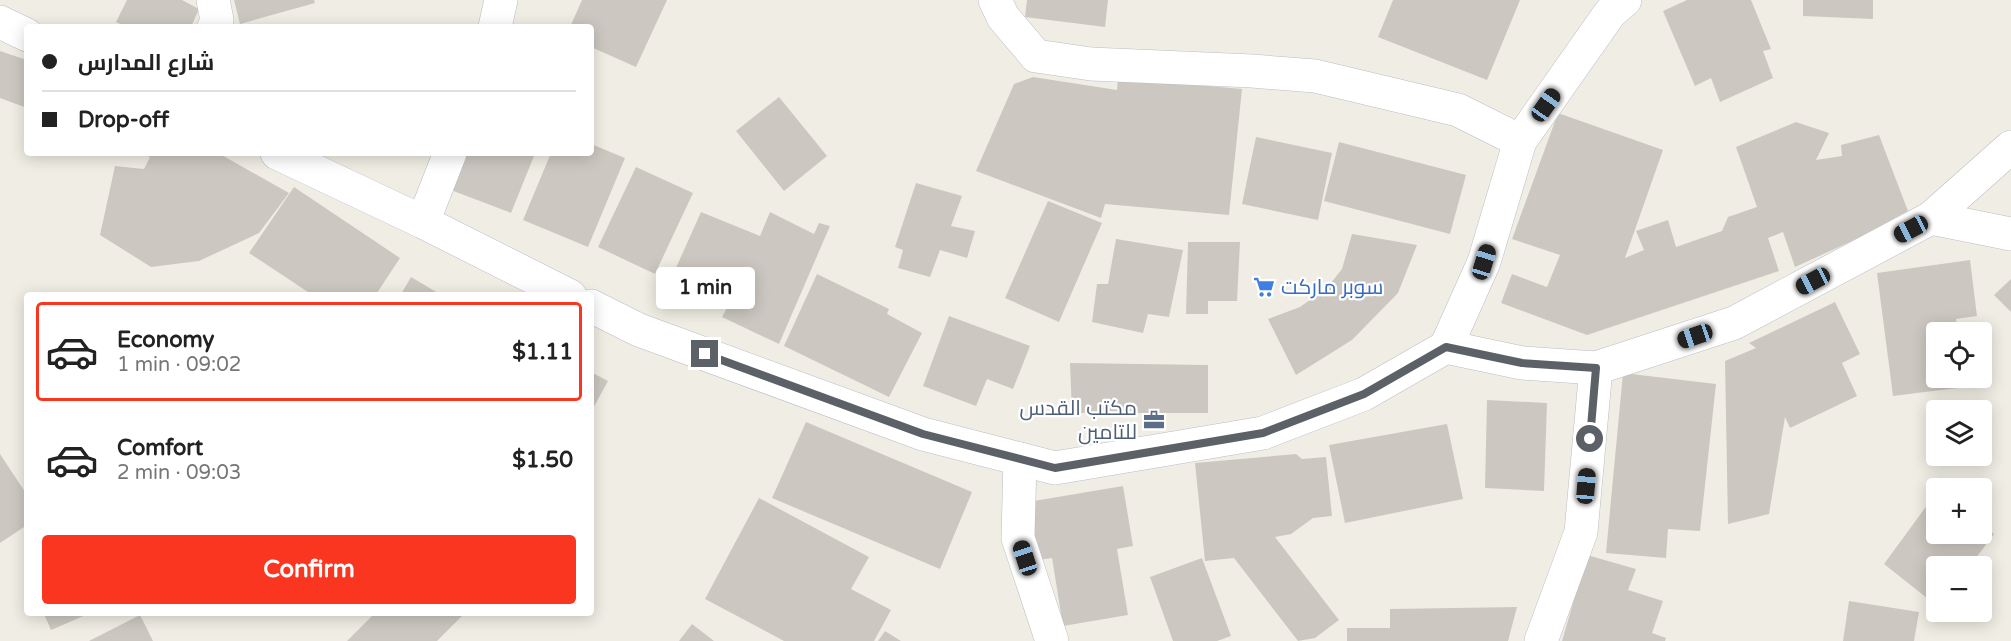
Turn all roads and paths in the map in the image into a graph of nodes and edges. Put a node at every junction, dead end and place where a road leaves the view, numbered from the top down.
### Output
1 (213, 0) edge
2 (501, 0) edge
3 (995, 0) edge
4 (1625, 0) edge
5 (0, 22) edge
6 (215, 24) edge
7 (496, 24) edge
8 (24, 34) edge
9 (1520, 141) junction
10 (2011, 147) edge
11 (283, 156) edge
12 (449, 156) edge
13 (1930, 218) junction
14 (423, 222) junction
15 (2011, 234) edge
16 (562, 292) edge
17 (594, 308) edge
18 (1446, 347) junction
19 (1596, 368) junction
20 (1020, 459) junction
21 (1052, 641) edge
22 (1540, 641) edge

1 - 6 street
2 - 7 street
3 - 9 street
4 - 9 street
5 - 8 street
9 - 18 street
10 - 13 street
11 - 14 street
12 - 14 street
13 - 15 street
13 - 19 street
14 - 16 street
17 - 20 street
18 - 19 street
18 - 20 street
19 - 22 street
20 - 21 street

